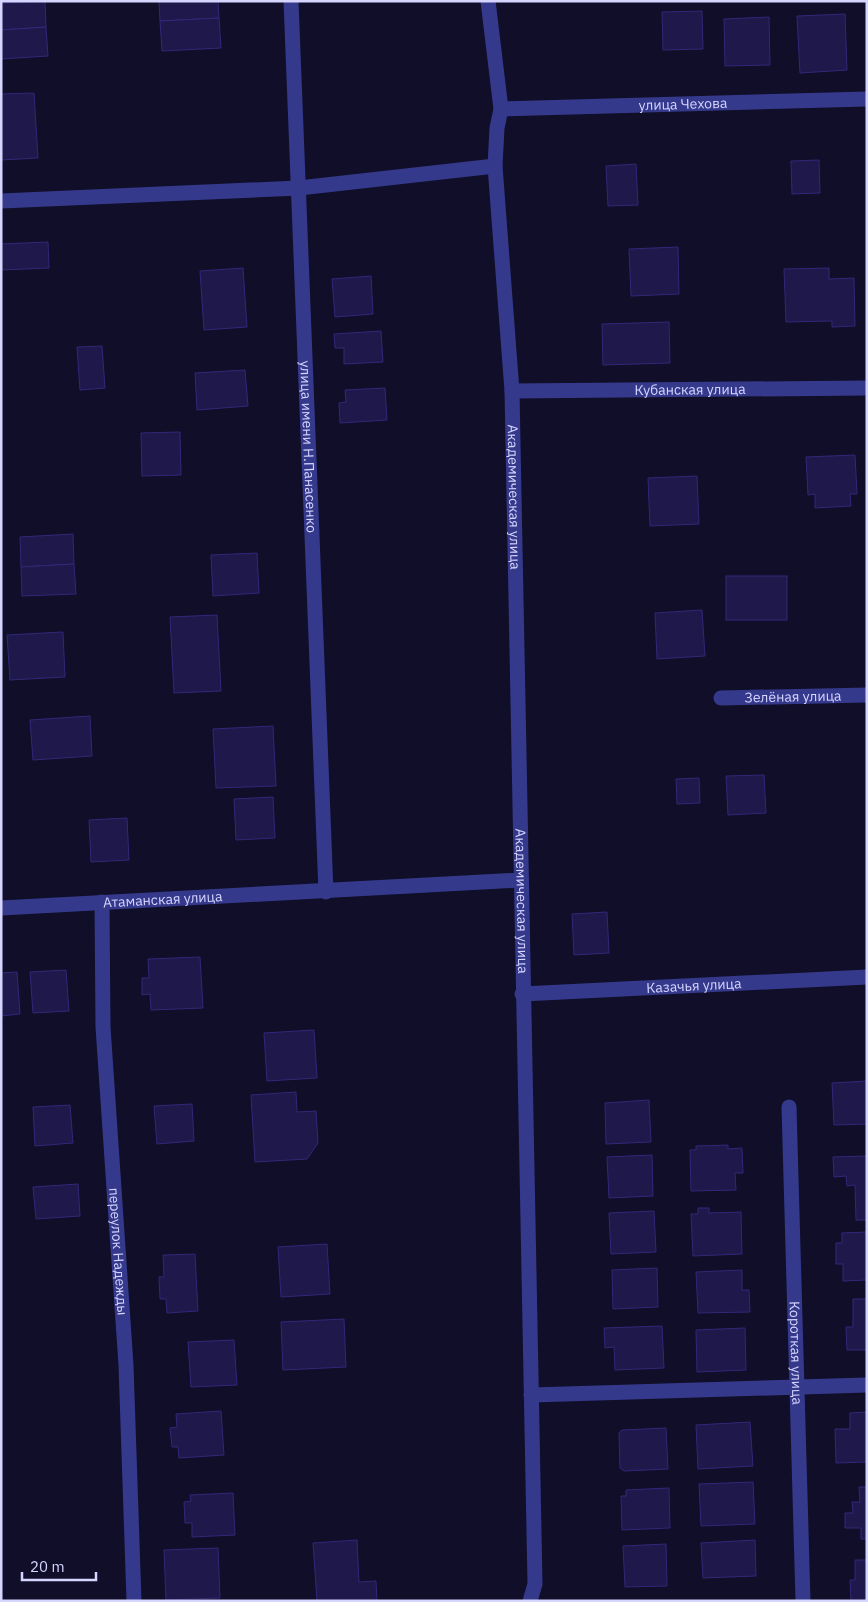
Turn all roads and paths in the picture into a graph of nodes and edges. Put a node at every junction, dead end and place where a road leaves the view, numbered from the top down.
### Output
1 (291, 1) edge
2 (488, 1) edge
3 (867, 99) edge
4 (501, 109) junction
5 (495, 166) junction
6 (299, 188) junction
7 (1, 202) edge
8 (867, 388) edge
9 (512, 390) junction
10 (867, 695) edge
11 (721, 698) dead end
12 (521, 880) junction
13 (326, 892) junction
14 (102, 902) junction
15 (1, 908) edge
16 (867, 977) edge
17 (522, 994) junction
18 (789, 1107) dead end
19 (867, 1385) edge
20 (796, 1388) junction
21 (531, 1395) junction
22 (134, 1601) edge
23 (530, 1601) edge
24 (803, 1601) edge

1 - 6 street, улица имени Н.Панасенко
2 - 4 street, Академическая улица
3 - 4 street, улица Чехова
4 - 5 street, Академическая улица
5 - 6 street
5 - 9 street, Академическая улица
6 - 7 street
6 - 13 street, улица имени Н.Панасенко
8 - 9 street, Кубанская улица
9 - 12 street, Академическая улица
10 - 11 street, Зелёная улица
12 - 13 street, Атаманская улица
12 - 17 street, Академическая улица
13 - 14 street, Атаманская улица
14 - 15 street, Атаманская улица
14 - 22 street, переулок Надежды
16 - 17 street, Казачья улица
17 - 21 street, Академическая улица
18 - 20 street, Короткая улица
19 - 20 street
20 - 21 street
20 - 24 street, Короткая улица
21 - 23 street, Академическая улица

